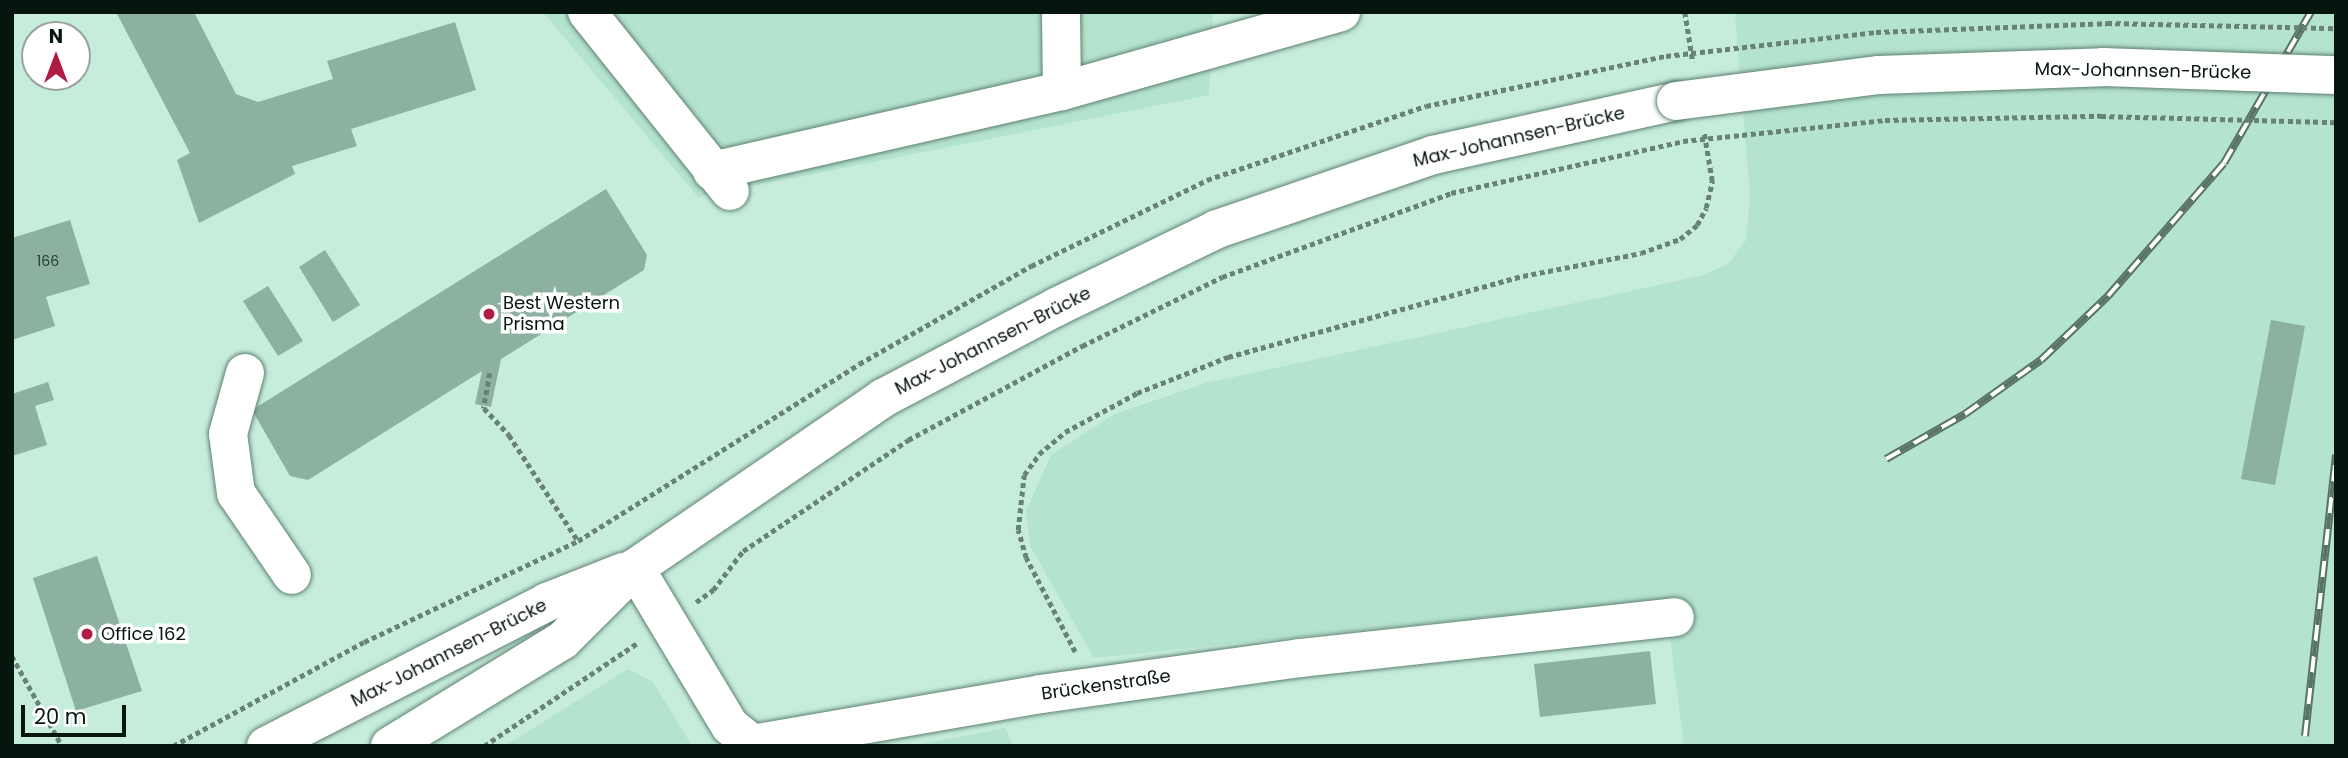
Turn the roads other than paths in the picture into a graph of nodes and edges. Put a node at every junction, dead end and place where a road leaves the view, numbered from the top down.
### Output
1 (587, 12) edge
2 (1061, 12) edge
3 (1341, 12) edge
4 (2336, 75) edge
5 (1062, 91) junction
6 (245, 373) dead end
7 (635, 568) junction
8 (292, 575) dead end
9 (1675, 617) dead end
10 (266, 746) edge
11 (390, 746) edge

1 - 5 main road
2 - 5 main road
3 - 5 main road
4 - 7 main road, Max-Johannsen-Brücke, bridge
6 - 8 main road
7 - 9 main road, Brückenstraße
7 - 10 main road, Max-Johannsen-Brücke
7 - 11 main road, Max-Johannsen-Brücke

